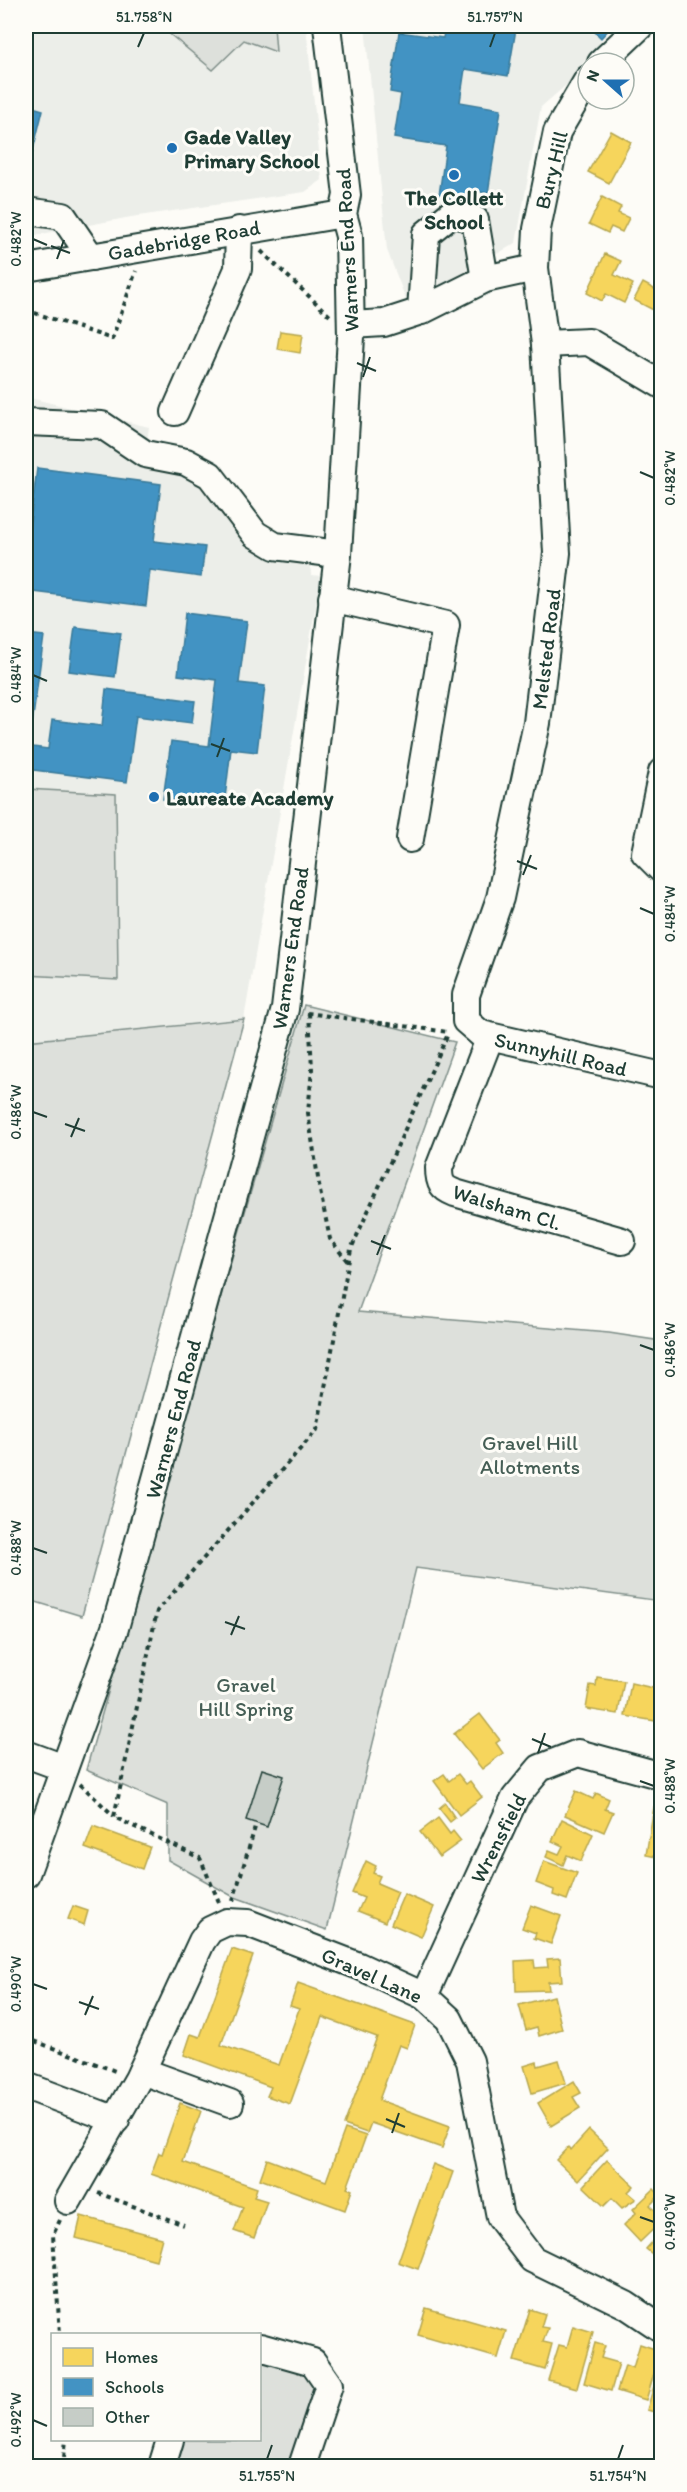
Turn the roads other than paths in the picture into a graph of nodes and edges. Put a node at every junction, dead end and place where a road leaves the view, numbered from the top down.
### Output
1 (327, 26) edge
2 (640, 26) edge
3 (614, 51) edge
4 (576, 100) edge
5 (26, 211) edge
6 (344, 214) junction
7 (239, 230) junction
8 (91, 257) junction
9 (26, 268) edge
10 (535, 268) junction
11 (485, 279) junction
12 (421, 311) junction
13 (351, 331) junction
14 (545, 344) junction
15 (662, 385) edge
16 (175, 412) dead end
17 (26, 422) edge
18 (338, 554) junction
19 (332, 598) junction
20 (662, 772) edge
21 (410, 839) dead end
22 (662, 870) edge
23 (458, 1027) joint
24 (490, 1037) junction
25 (662, 1076) edge
26 (622, 1241) dead end
27 (26, 1754) edge
28 (64, 1768) junction
29 (662, 1776) edge
30 (26, 1874) edge
31 (424, 1996) junction
32 (140, 2075) junction
33 (26, 2086) edge
34 (230, 2103) dead end
35 (116, 2120) junction
36 (73, 2193) road end
37 (662, 2329) edge
38 (261, 2347) edge
39 (169, 2441) edge
40 (162, 2466) edge
41 (302, 2466) edge

1 - 6 street, Warners End Road
2 - 3 street
4 - 10 street, Bury Hill
5 - 8 street
6 - 7 street, Gadebridge Road
6 - 13 street, Warners End Road
7 - 8 street, Gadebridge Road
7 - 16 street
8 - 9 street, Gadebridge Road
10 - 11 street
10 - 14 street, Melsted Road
11 - 12 street
11 - 12 street
12 - 13 street
13 - 18 street, Warners End Road
14 - 15 street
14 - 23 street, Melsted Road
17 - 18 street
18 - 19 street, Warners End Road
19 - 21 street
19 - 28 street, Warners End Road
20 - 22 street
23 - 24 street, Sunnyhill Road
24 - 25 street, Sunnyhill Road
24 - 26 street, Walsham Cl.
27 - 28 street
28 - 30 street, Warners End Road
29 - 31 street, Wrensfield
31 - 32 street, Gravel Lane
31 - 37 street, Gravel Lane
32 - 34 street
32 - 35 street
33 - 35 street
35 - 36 street
38 - 41 street
39 - 40 street

